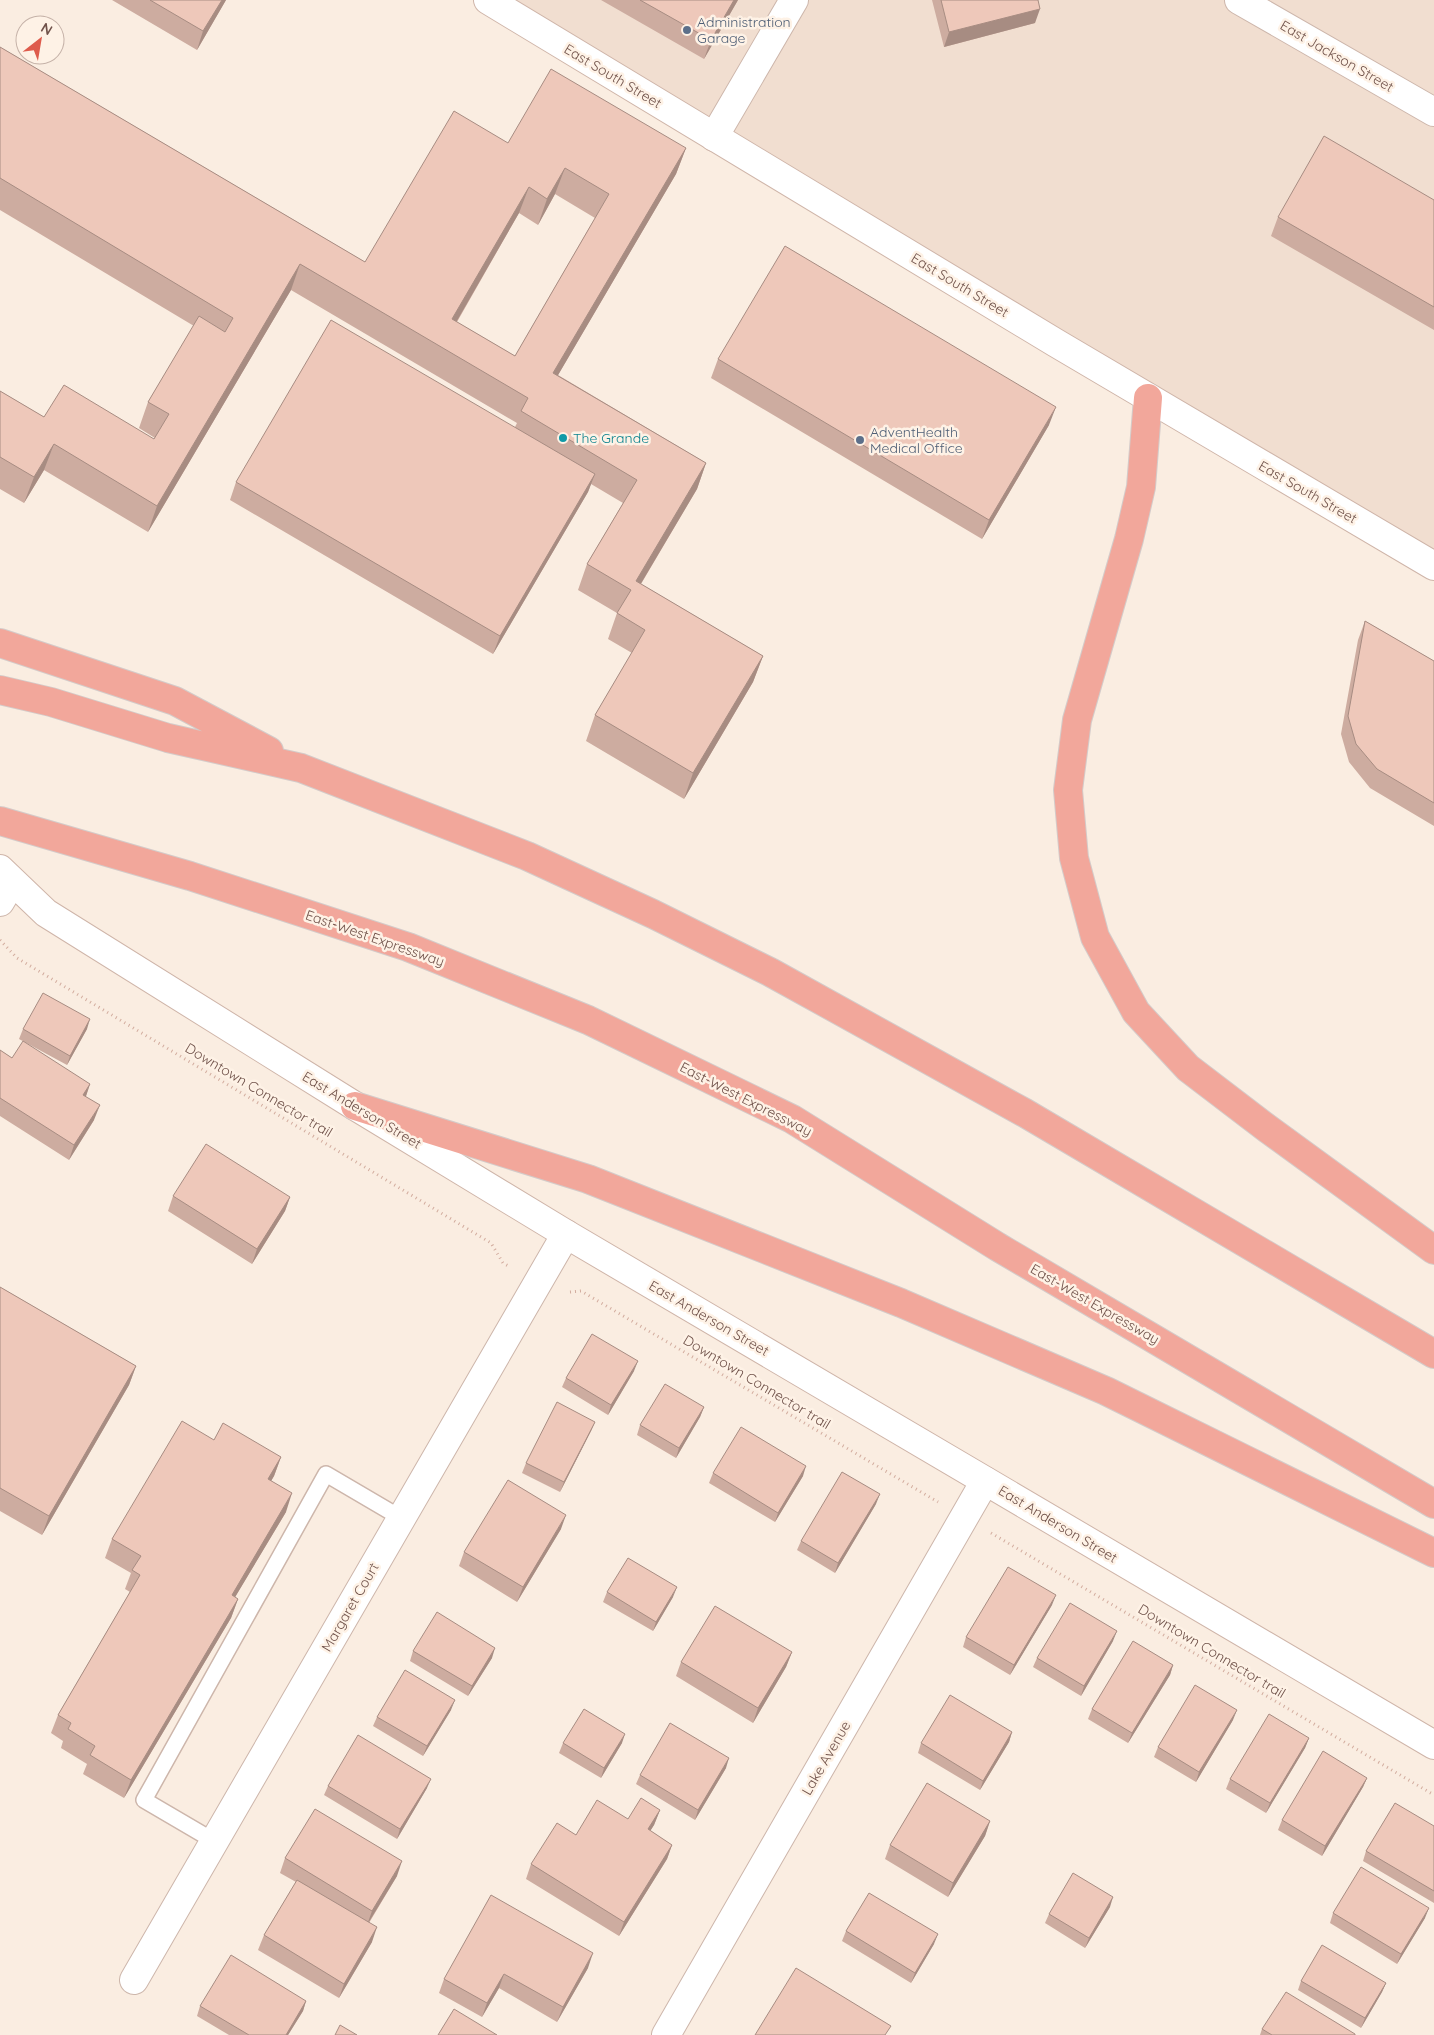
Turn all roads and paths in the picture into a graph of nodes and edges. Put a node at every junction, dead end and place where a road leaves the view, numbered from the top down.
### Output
1 (488, 0) edge
2 (517, 0) edge
3 (794, 0) edge
4 (1239, 0) edge
5 (576, 54) junction
6 (1434, 112) edge
7 (714, 137) junction
8 (1148, 398) junction
9 (1434, 566) edge
10 (0, 643) edge
11 (0, 690) edge
12 (302, 768) junction
13 (0, 821) edge
14 (4, 885) edge
15 (0, 940) edge
16 (355, 1106) junction
17 (566, 1234) junction
18 (1434, 1250) edge
19 (503, 1263) dead end
20 (564, 1292) dead end
21 (1434, 1354) edge
22 (985, 1481) junction
23 (1434, 1504) edge
24 (945, 1506) dead end
25 (401, 1518) junction
26 (986, 1530) dead end
27 (1434, 1553) edge
28 (1434, 1745) edge
29 (1434, 1795) edge
30 (214, 1842) junction
31 (134, 1980) dead end
32 (666, 2035) edge

1 - 5 main road, East South Street
2 - 5 main road
3 - 7 main road
4 - 6 main road, East Jackson Street
5 - 7 main road, East South Street
7 - 8 main road, East South Street
8 - 9 main road, East South Street
8 - 18 highway
10 - 12 highway
11 - 12 highway
12 - 21 highway
13 - 23 highway, East-West Expressway
14 - 16 main road, East Anderson Street
15 - 19 path, Downtown Connector trail
16 - 17 main road, East Anderson Street
16 - 27 highway
17 - 22 main road, East Anderson Street
17 - 25 main road, Margaret Court
20 - 24 path, Downtown Connector trail
22 - 28 main road, East Anderson Street
22 - 32 main road, Lake Avenue
25 - 30 main road, Margaret Court
25 - 30 lane
26 - 29 path, Downtown Connector trail
30 - 31 main road, Margaret Court

